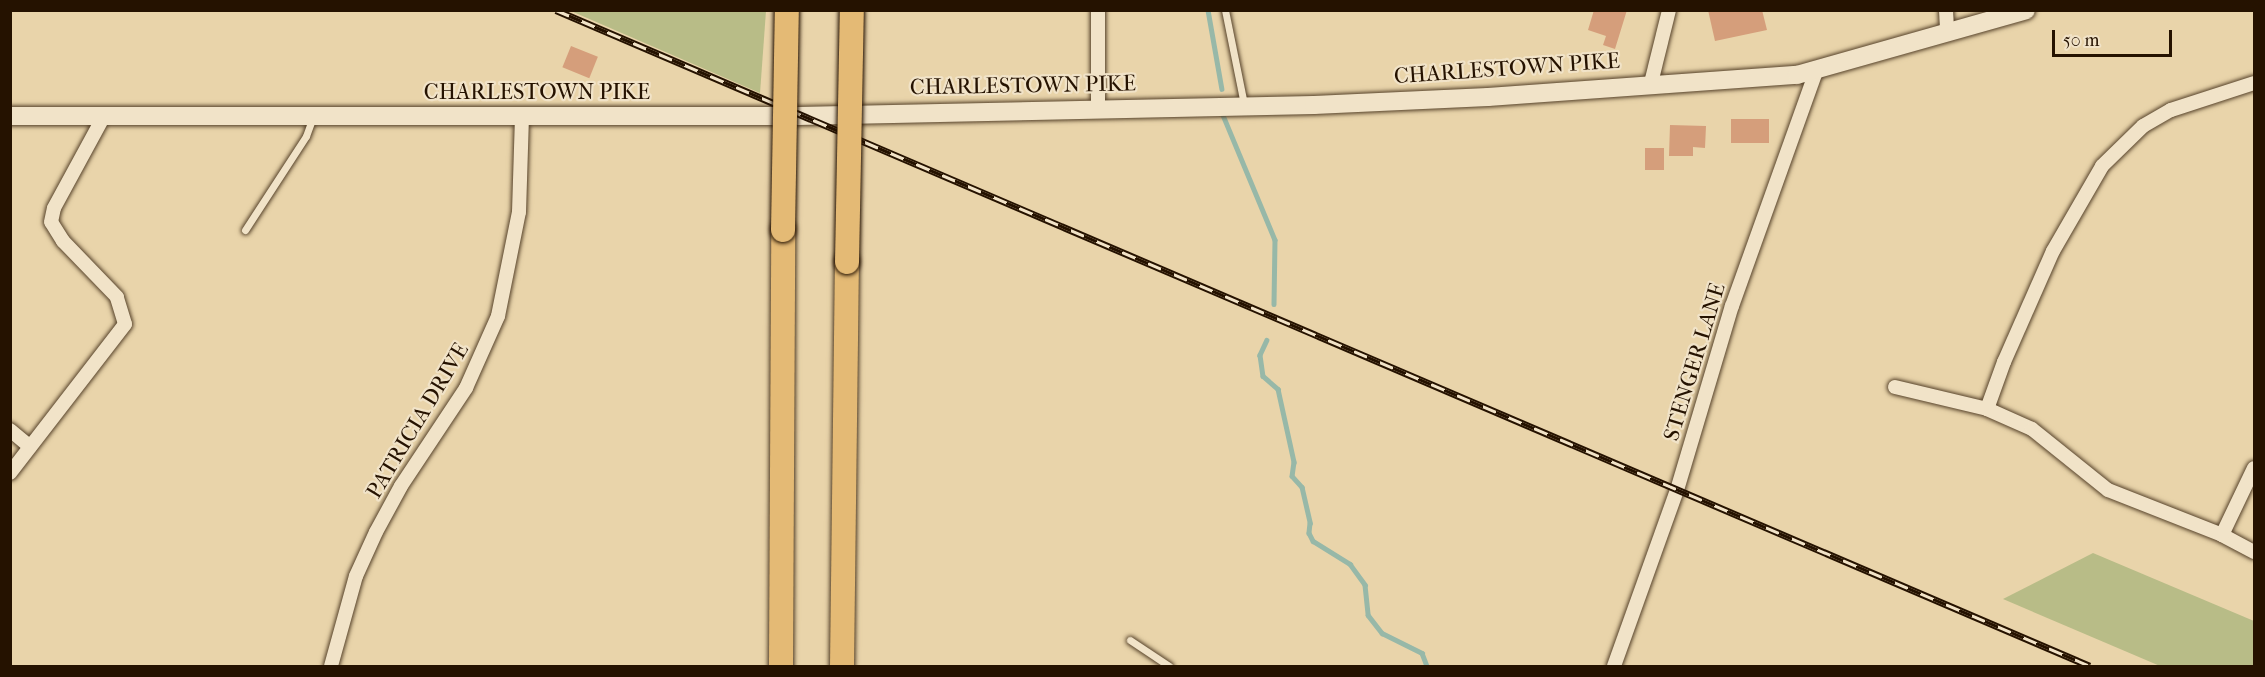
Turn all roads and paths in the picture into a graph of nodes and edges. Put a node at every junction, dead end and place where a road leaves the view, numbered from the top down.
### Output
1 (787, 10) edge
2 (1098, 10) edge
3 (1225, 10) edge
4 (1668, 10) edge
5 (1946, 10) edge
6 (2025, 10) edge
7 (852, 11) edge
8 (1947, 31) junction
9 (1816, 71) junction
10 (1651, 83) junction
11 (2254, 83) edge
12 (1244, 106) junction
13 (1098, 109) junction
14 (314, 115) junction
15 (10, 116) edge
16 (104, 116) junction
17 (522, 119) junction
18 (245, 230) dead end
19 (1895, 387) dead end
20 (1987, 409) junction
21 (10, 430) edge
22 (30, 447) junction
23 (2254, 468) edge
24 (10, 473) edge
25 (2222, 535) junction
26 (2254, 552) edge
27 (1130, 640) dead end
28 (331, 666) edge
29 (781, 666) edge
30 (842, 666) edge
31 (1169, 666) edge
32 (1614, 666) edge

1 - 29 highway, bridge
2 - 13 street
3 - 12 lane
4 - 10 street
5 - 8 street
6 - 8 street, CHARLESTOWN PIKE
7 - 30 highway, bridge
8 - 9 street, CHARLESTOWN PIKE
9 - 10 street, CHARLESTOWN PIKE
9 - 32 street, STENGER LANE
10 - 12 street, CHARLESTOWN PIKE
11 - 20 street
12 - 13 street, CHARLESTOWN PIKE
13 - 17 street, CHARLESTOWN PIKE
14 - 16 street, CHARLESTOWN PIKE
14 - 17 street, CHARLESTOWN PIKE
14 - 18 lane
15 - 16 street, CHARLESTOWN PIKE
16 - 22 street
17 - 28 street, PATRICIA DRIVE
19 - 20 street
20 - 25 street
21 - 22 street
22 - 24 street
23 - 25 street
25 - 26 street
27 - 31 lane

